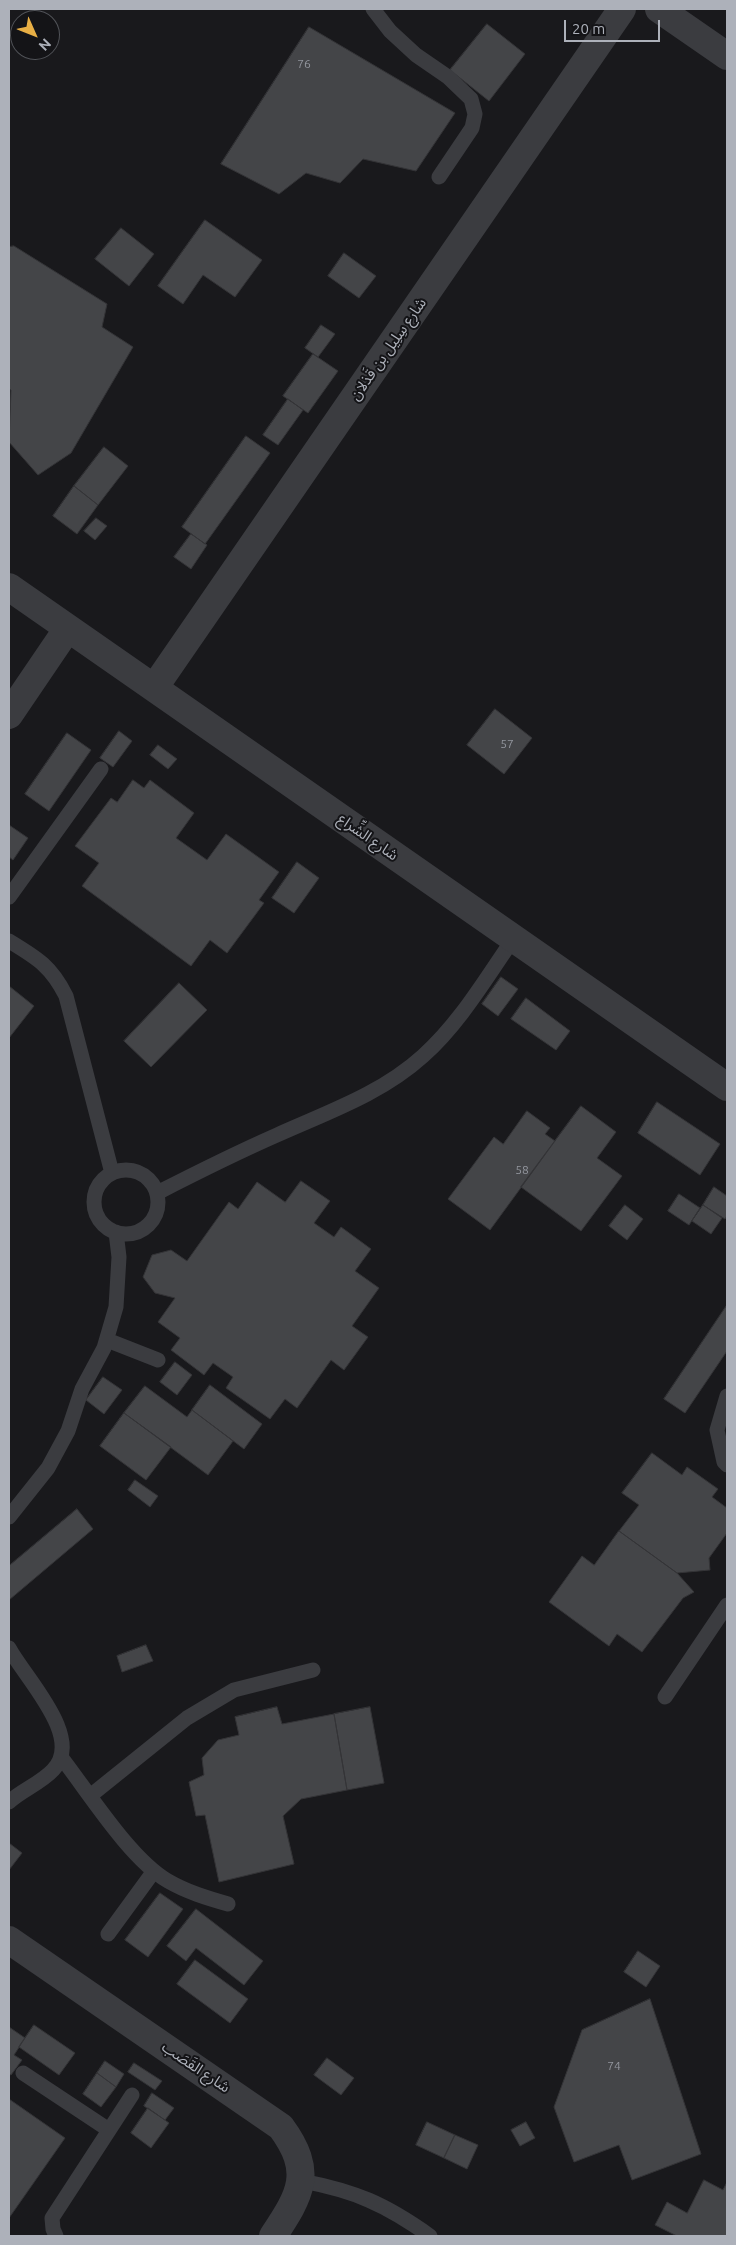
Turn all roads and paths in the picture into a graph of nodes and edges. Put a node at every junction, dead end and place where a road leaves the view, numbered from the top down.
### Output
1 (373, 9) edge
2 (622, 9) edge
3 (659, 9) edge
4 (727, 56) edge
5 (439, 177) dead end
6 (9, 587) edge
7 (68, 628) junction
8 (154, 688) junction
9 (9, 714) edge
10 (101, 768) dead end
11 (9, 897) edge
12 (514, 938) junction
13 (9, 941) edge
14 (727, 1087) edge
15 (112, 1173) junction
16 (157, 1193) junction
17 (116, 1232) junction
18 (107, 1340) junction
19 (158, 1360) dead end
20 (727, 1396) edge
21 (727, 1465) edge
22 (9, 1517) edge
23 (727, 1605) edge
24 (9, 1648) edge
25 (314, 1670) dead end
26 (665, 1697) dead end
27 (61, 1757) junction
28 (90, 1796) junction
29 (9, 1802) edge
30 (154, 1871) junction
31 (228, 1904) dead end
32 (108, 1934) dead end
33 (9, 1940) edge
34 (23, 2073) dead end
35 (132, 2094) dead end
36 (109, 2130) junction
37 (302, 2181) junction
38 (56, 2236) edge
39 (273, 2236) edge
40 (430, 2236) edge

1 - 5 lane
2 - 8 street, شارع سِلِيل بن قَذلان
3 - 4 street
6 - 7 street, شارع الشِّراع
7 - 8 street, شارع الشِّراع
7 - 9 street
8 - 12 street, شارع الشِّراع
10 - 11 lane
12 - 14 street, شارع الشِّراع
12 - 16 lane
13 - 15 lane
15 - 16 lane
15 - 17 lane
16 - 17 lane
17 - 18 lane
18 - 19 lane
18 - 22 lane
20 - 21 lane
23 - 26 lane
24 - 27 lane
25 - 28 lane
27 - 28 lane
27 - 29 lane
28 - 30 lane
30 - 31 lane
30 - 32 lane
33 - 37 street, شارع القَصَب
34 - 36 lane
35 - 36 lane
36 - 38 lane
37 - 39 street
37 - 40 lane

